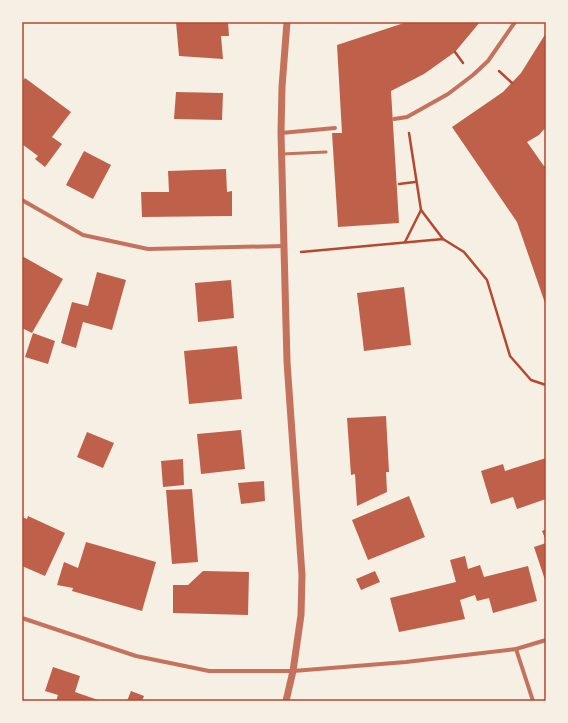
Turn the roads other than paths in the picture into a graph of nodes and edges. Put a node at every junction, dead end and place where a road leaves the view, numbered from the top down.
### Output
1 (287, 22) edge
2 (515, 22) edge
3 (394, 119) dead end
4 (335, 128) dead end
5 (281, 133) junction
6 (326, 152) dead end
7 (282, 154) junction
8 (22, 200) edge
9 (284, 246) junction
10 (22, 618) edge
11 (546, 640) edge
12 (516, 649) junction
13 (293, 671) junction
14 (286, 701) edge
15 (533, 701) edge

1 - 5 street
2 - 3 street
4 - 5 street
5 - 7 street
6 - 7 lane
7 - 9 street
8 - 9 street
9 - 13 street
10 - 13 street
11 - 12 street
12 - 13 street
12 - 15 street
13 - 14 street

